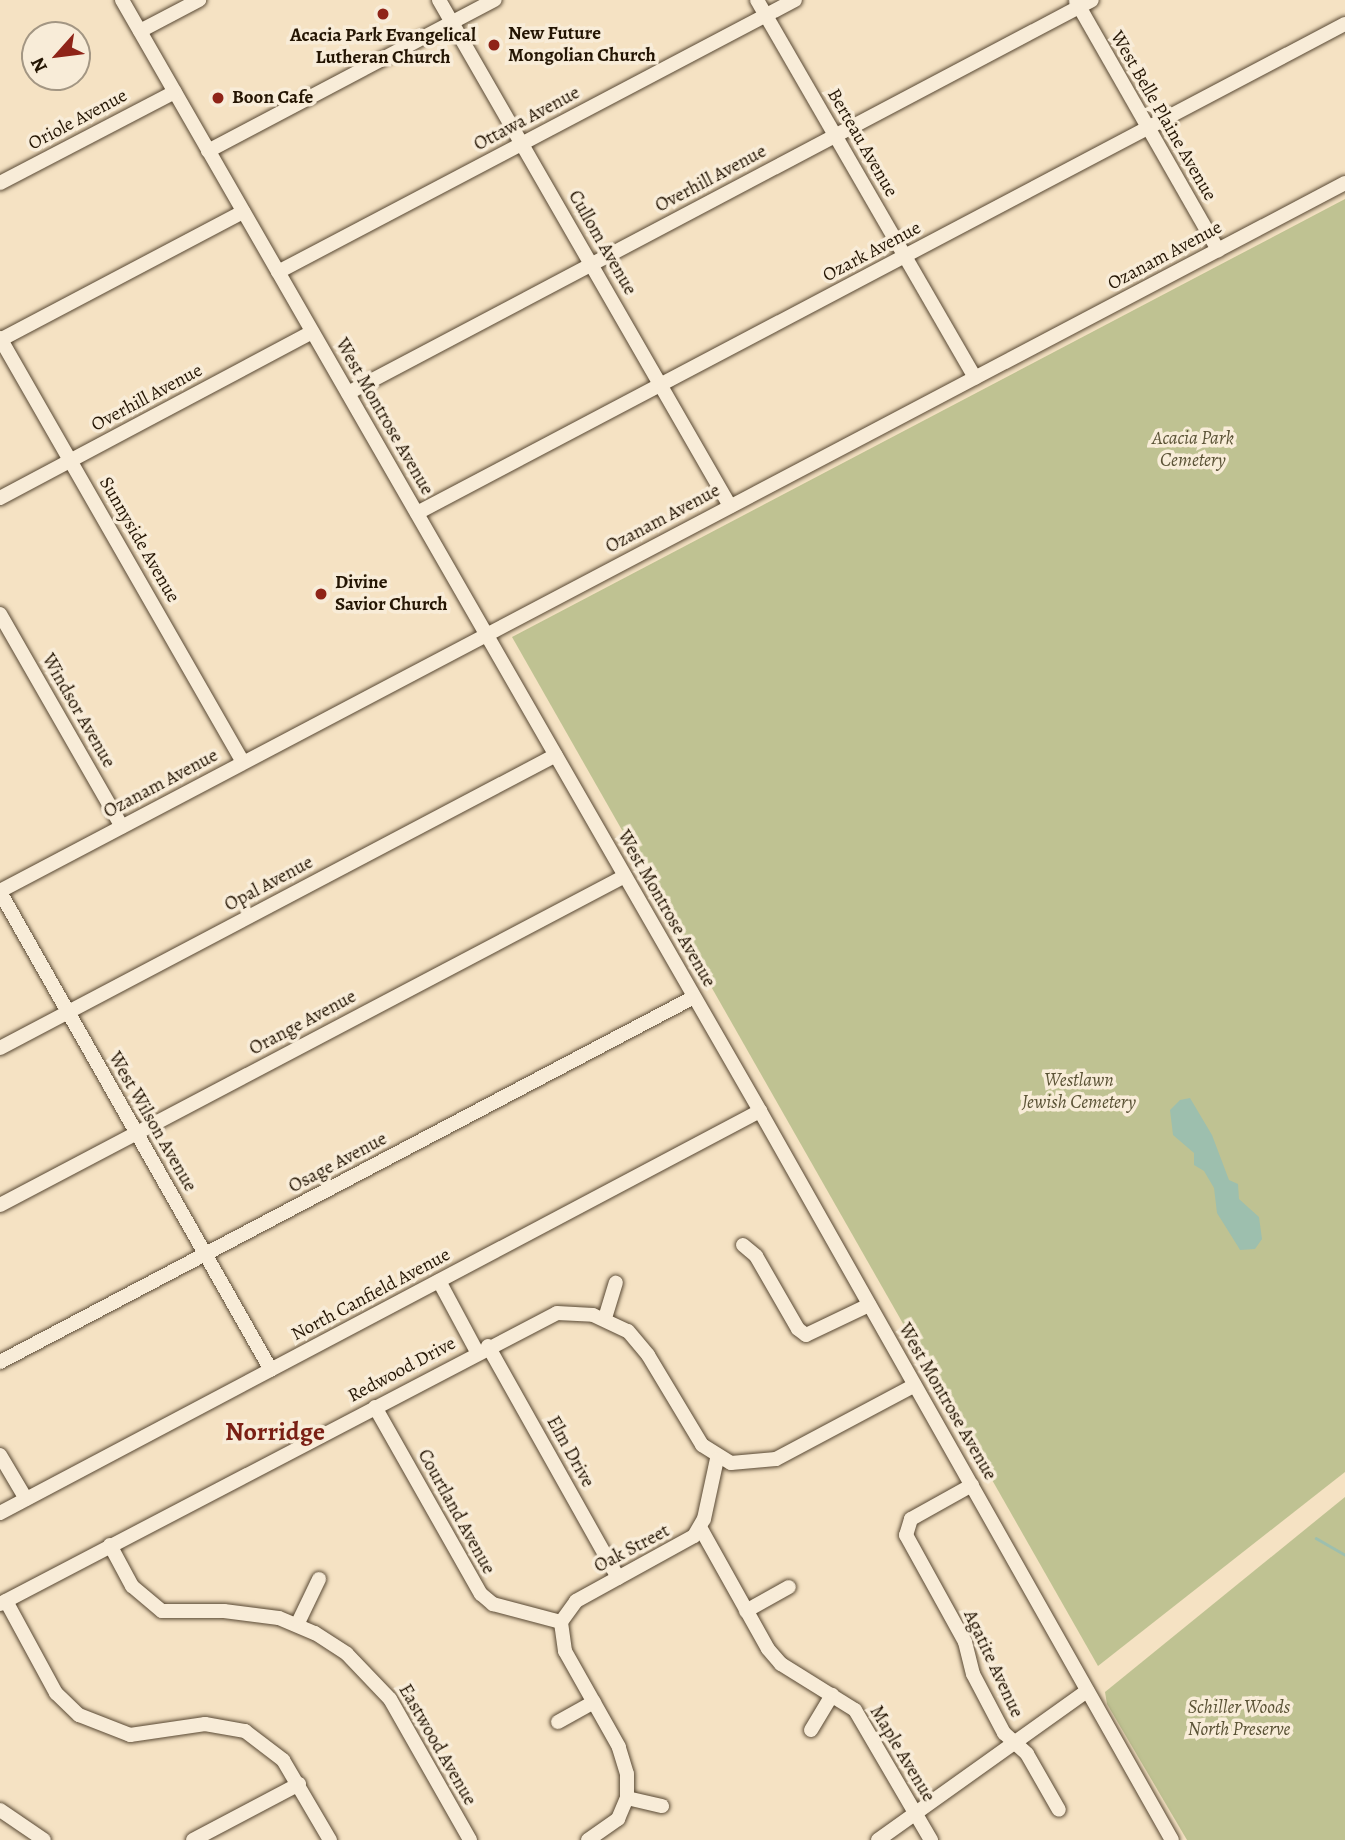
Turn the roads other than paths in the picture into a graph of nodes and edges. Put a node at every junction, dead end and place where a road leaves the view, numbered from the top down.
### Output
1 (122, 0) edge
2 (199, 0) edge
3 (439, 0) edge
4 (495, 0) edge
5 (757, 0) edge
6 (795, 0) edge
7 (1082, 2) edge
8 (766, 15) junction
9 (452, 22) junction
10 (1345, 24) edge
11 (140, 31) junction
12 (174, 92) junction
13 (1148, 128) junction
14 (835, 136) junction
15 (522, 144) junction
16 (208, 151) junction
17 (0, 183) edge
18 (1345, 183) edge
19 (243, 212) junction
20 (1218, 250) junction
21 (905, 256) junction
22 (591, 264) junction
23 (278, 272) junction
24 (312, 332) junction
25 (0, 339) edge
26 (975, 378) junction
27 (661, 385) junction
28 (348, 393) junction
29 (71, 460) junction
30 (0, 498) edge
31 (730, 506) junction
32 (418, 513) junction
33 (0, 614) edge
34 (487, 634) junction
35 (556, 755) junction
36 (243, 762) junction
37 (122, 827) junction
38 (625, 876) junction
39 (0, 892) edge
40 (694, 997) junction
41 (68, 1012) junction
42 (0, 1048) edge
43 (761, 1111) junction
44 (137, 1133) junction
45 (0, 1205) edge
46 (743, 1245) dead end
47 (206, 1254) junction
48 (439, 1281) junction
49 (616, 1283) dead end
50 (869, 1305) junction
51 (605, 1318) junction
52 (482, 1349) junction
53 (0, 1362) edge
54 (271, 1370) junction
55 (915, 1385) junction
56 (375, 1407) junction
57 (0, 1455) edge
58 (717, 1458) junction
59 (972, 1485) junction
60 (26, 1499) junction
61 (0, 1513) edge
62 (701, 1529) junction
63 (110, 1545) junction
64 (618, 1578) junction
65 (319, 1579) dead end
66 (789, 1587) dead end
67 (3, 1603) edge
68 (746, 1611) junction
69 (561, 1622) junction
70 (298, 1625) junction
71 (1087, 1691) junction
72 (832, 1695) junction
73 (594, 1702) junction
74 (558, 1722) dead end
75 (811, 1730) dead end
76 (1016, 1745) junction
77 (299, 1784) junction
78 (627, 1798) junction
79 (662, 1806) dead end
80 (0, 1810) edge
81 (1059, 1810) dead end
82 (915, 1813) junction
83 (44, 1840) edge
84 (193, 1840) edge
85 (330, 1840) edge
86 (470, 1840) edge
87 (588, 1840) edge
88 (878, 1840) edge
89 (931, 1840) edge
90 (1172, 1840) edge

1 - 11 street, West Montrose Avenue
2 - 11 street
3 - 9 street, Cullom Avenue
4 - 9 street
5 - 8 street, Berteau Avenue
6 - 8 street, Ottawa Avenue
7 - 13 street, West Belle Plaine Avenue
7 - 14 street, Overhill Avenue
8 - 14 street, Berteau Avenue
8 - 15 street, Ottawa Avenue
9 - 15 street, Cullom Avenue
9 - 16 street
10 - 13 street, Ozark Avenue
11 - 12 street, West Montrose Avenue
12 - 16 street, West Montrose Avenue
12 - 17 street, Oriole Avenue
13 - 20 street, West Belle Plaine Avenue
13 - 21 street, Ozark Avenue
14 - 21 street, Berteau Avenue
14 - 22 street, Overhill Avenue
15 - 22 street, Cullom Avenue
15 - 23 street, Ottawa Avenue
16 - 19 street, West Montrose Avenue
18 - 20 street, Ozanam Avenue
19 - 23 street, West Montrose Avenue
19 - 25 street
20 - 26 street, Ozanam Avenue
21 - 26 street, Berteau Avenue
21 - 27 street, Ozark Avenue
22 - 27 street, Cullom Avenue
22 - 28 street, Overhill Avenue
23 - 24 street, West Montrose Avenue
24 - 28 street, West Montrose Avenue
24 - 29 street, Overhill Avenue
25 - 29 street, Sunnyside Avenue
26 - 31 street, Ozanam Avenue
27 - 31 street, Cullom Avenue
27 - 32 street, Ozark Avenue
28 - 32 street, West Montrose Avenue
29 - 30 street, Overhill Avenue
29 - 36 street, Sunnyside Avenue
31 - 34 street, Ozanam Avenue
32 - 34 street, West Montrose Avenue
33 - 37 street, Windsor Avenue
34 - 35 street, West Montrose Avenue
34 - 36 street, Ozanam Avenue
35 - 38 street, West Montrose Avenue
35 - 41 street, Opal Avenue
36 - 37 street, Ozanam Avenue
37 - 39 street, Ozanam Avenue
38 - 40 street, West Montrose Avenue
38 - 44 street, Orange Avenue
39 - 41 street, West Wilson Avenue
40 - 43 street, West Montrose Avenue
40 - 47 street, Osage Avenue
41 - 42 street, Opal Avenue
41 - 44 street, West Wilson Avenue
43 - 48 street, North Canfield Avenue
43 - 50 street, West Montrose Avenue
44 - 45 street, Orange Avenue
44 - 47 street, West Wilson Avenue
46 - 50 street
47 - 53 street, Osage Avenue
47 - 54 street, West Wilson Avenue
48 - 52 street, Elm Drive
48 - 54 street, North Canfield Avenue
49 - 51 street
50 - 55 street, West Montrose Avenue
51 - 52 street, Redwood Drive
51 - 58 street, Redwood Drive
52 - 56 street, Redwood Drive
52 - 64 street, Elm Drive
54 - 60 street, North Canfield Avenue
55 - 58 street
55 - 59 street, West Montrose Avenue
56 - 63 street, Redwood Drive
56 - 69 street, Courtland Avenue
57 - 60 street
58 - 62 street
59 - 71 street, West Montrose Avenue
59 - 76 street, Agatite Avenue
60 - 61 street, North Canfield Avenue
62 - 64 street, Oak Street
62 - 68 street, Maple Avenue
63 - 67 street, Redwood Drive
63 - 70 street, Eastwood Avenue
64 - 69 street, Oak Street
65 - 70 street
66 - 68 street
67 - 77 street
68 - 72 street, Maple Avenue
69 - 73 street
70 - 86 street, Eastwood Avenue
71 - 76 street
71 - 90 street, West Montrose Avenue
72 - 75 street
72 - 82 street, Maple Avenue
73 - 74 street
73 - 78 street
76 - 81 street, Agatite Avenue
76 - 82 street
77 - 84 street
77 - 85 street
78 - 79 street
78 - 87 street
80 - 83 street
82 - 88 street
82 - 89 street, Maple Avenue

